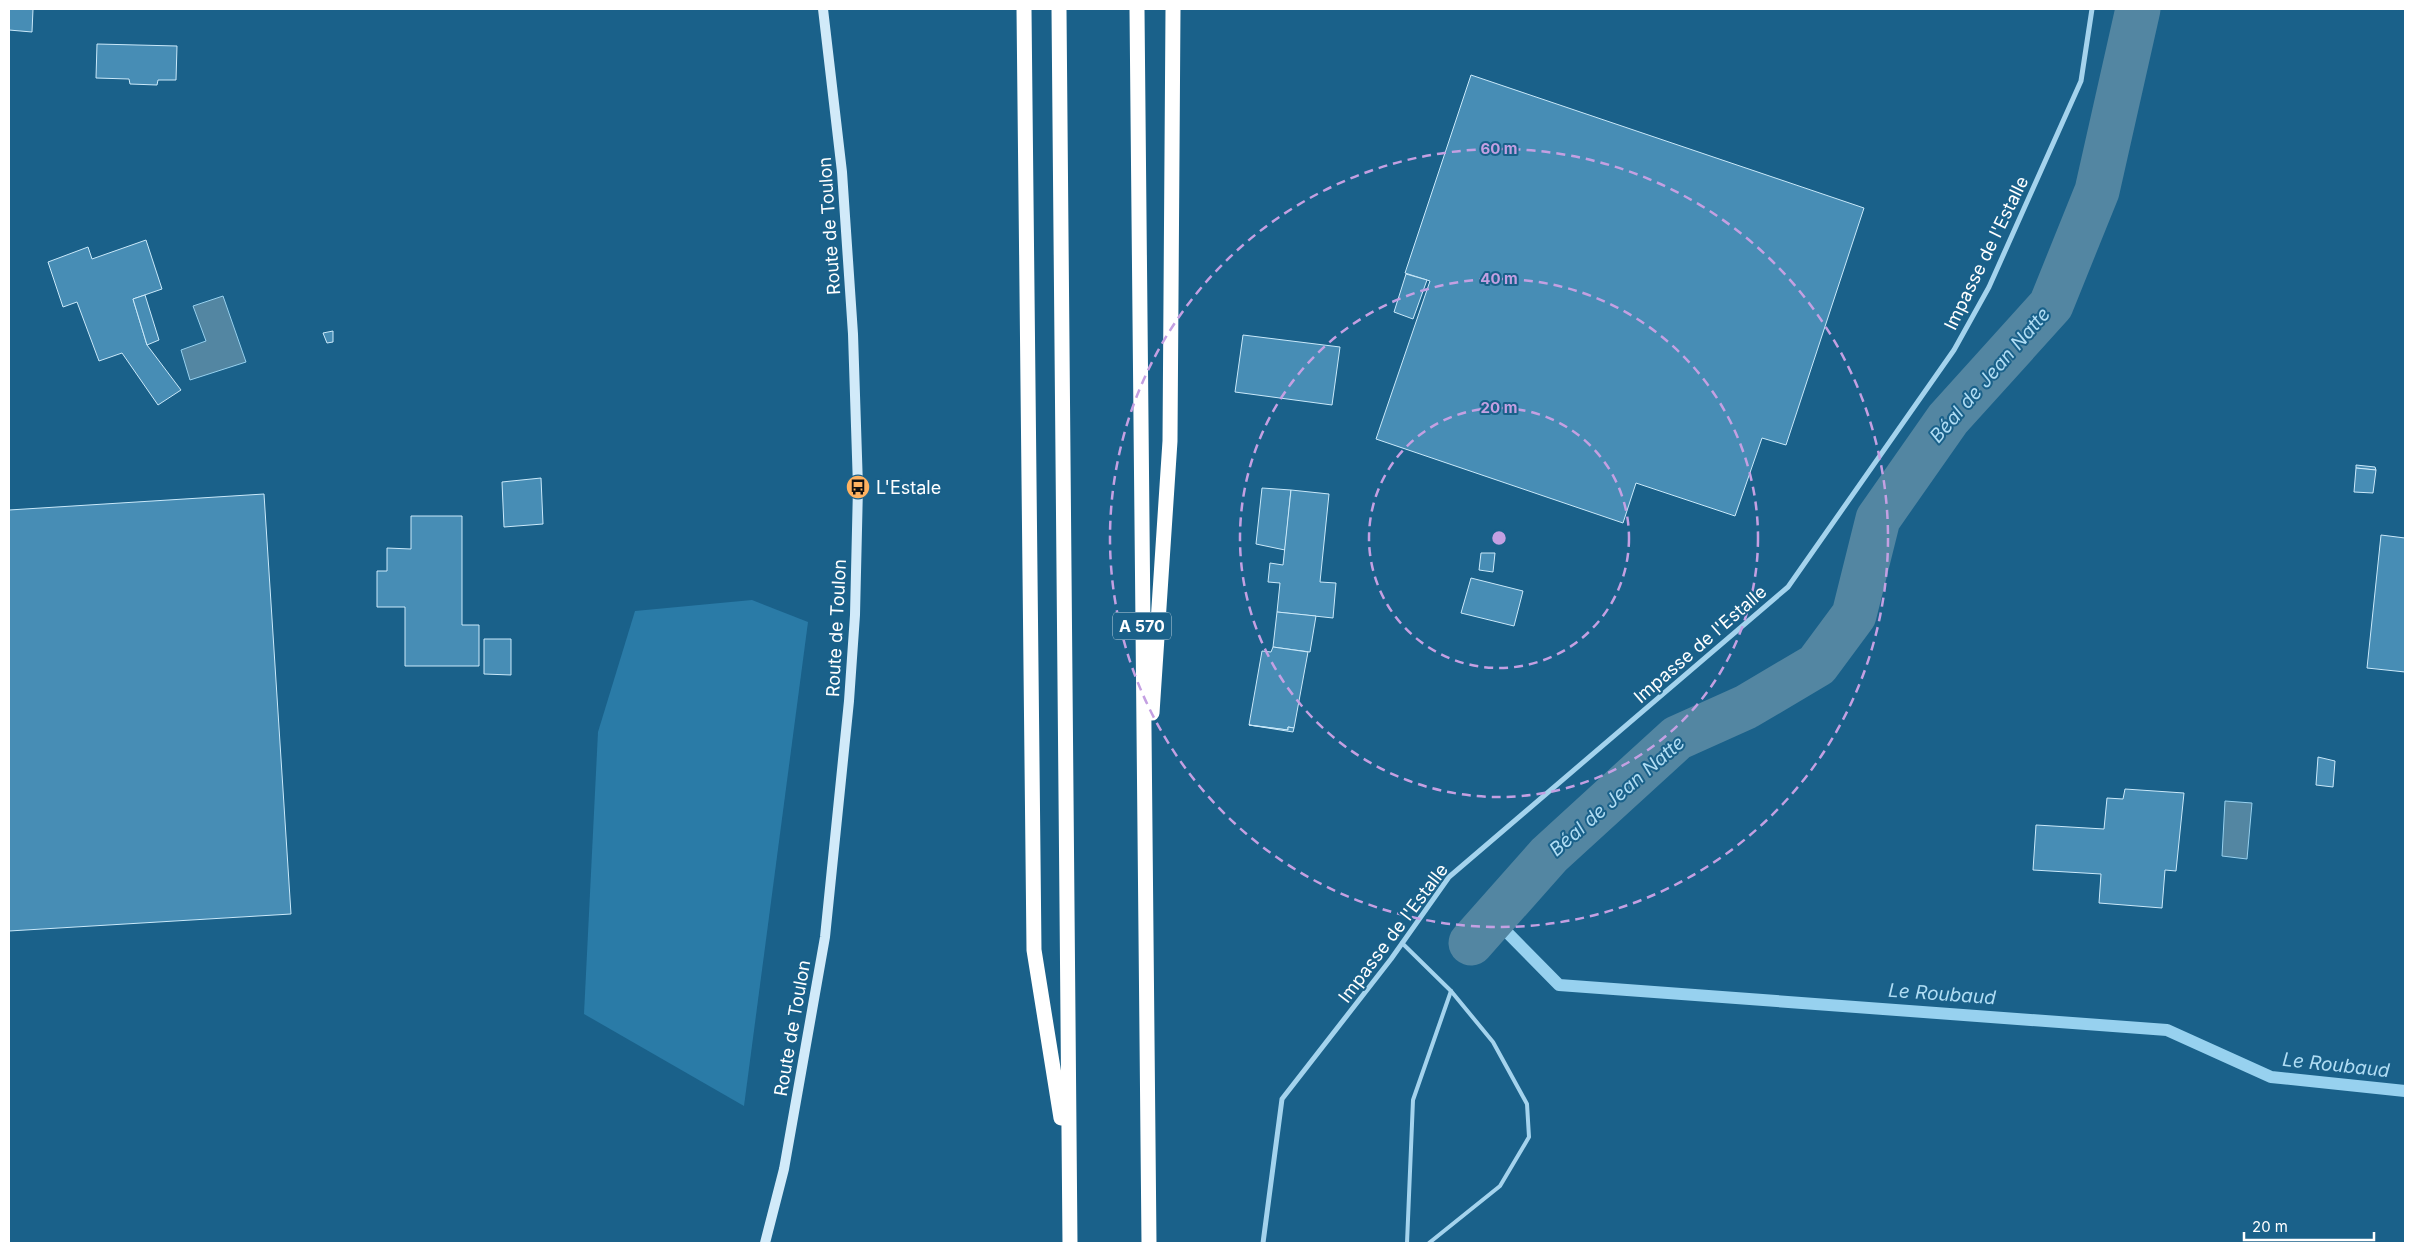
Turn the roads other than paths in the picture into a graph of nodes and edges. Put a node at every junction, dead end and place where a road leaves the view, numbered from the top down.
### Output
1 (823, 9) edge
2 (1024, 9) edge
3 (1059, 9) edge
4 (1137, 9) edge
5 (1173, 9) edge
6 (2092, 9) edge
7 (1144, 837) junction
8 (1402, 943) junction
9 (1451, 991) junction
10 (1069, 1169) junction
11 (765, 1243) edge
12 (1070, 1243) edge
13 (1149, 1243) edge
14 (1263, 1243) edge
15 (1407, 1243) edge
16 (1430, 1243) edge

1 - 11 main road, Route de Toulon
2 - 10 highway
3 - 10 highway
4 - 7 highway, A 570
5 - 7 highway
6 - 8 street, Impasse de l'Estalle
7 - 13 highway, A 570
8 - 9 lane
8 - 14 street, Impasse de l'Estalle
9 - 15 lane
9 - 16 lane
10 - 12 highway

